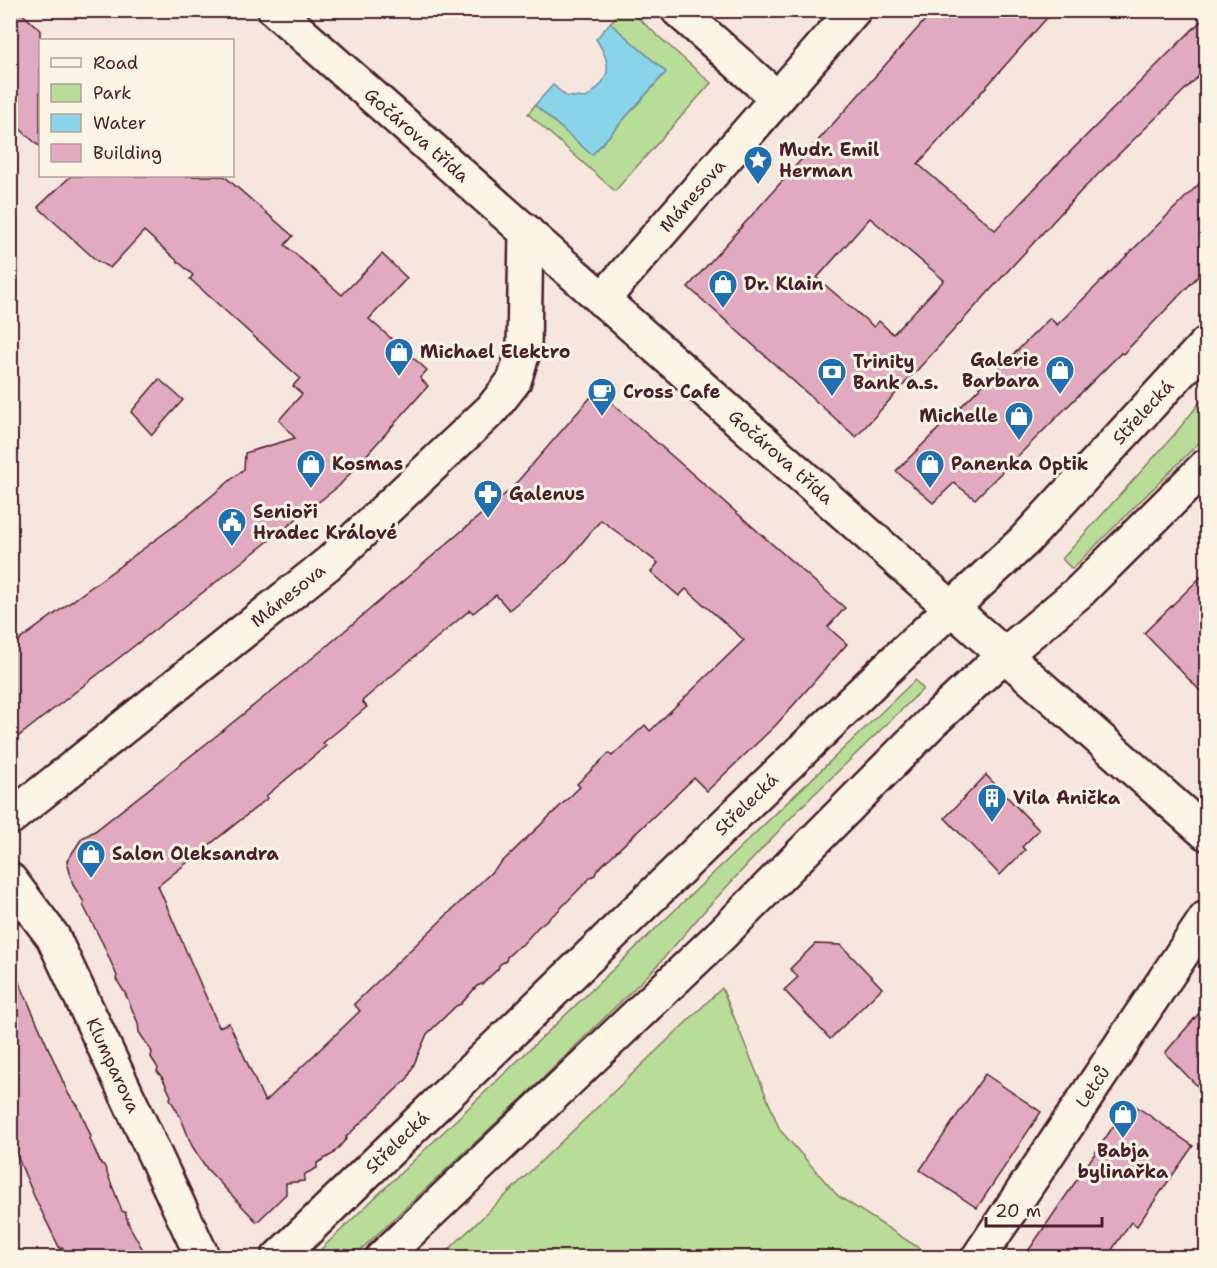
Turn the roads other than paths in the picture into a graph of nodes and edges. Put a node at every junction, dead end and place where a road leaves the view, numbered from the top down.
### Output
1 (275, 10) edge
2 (678, 10) edge
3 (854, 10) edge
4 (777, 98) junction
5 (525, 231) junction
6 (602, 300) junction
7 (1206, 344) edge
8 (1206, 466) edge
9 (952, 608) junction
10 (1004, 655) junction
11 (10, 818) edge
12 (1206, 833) edge
13 (10, 880) edge
14 (1206, 918) edge
15 (203, 1257) edge
16 (278, 1257) edge
17 (382, 1257) edge
18 (978, 1257) edge

1 - 5 street, Gočárova třída
2 - 4 street
3 - 4 street, Mánesova
4 - 6 street, Mánesova
5 - 6 street, Gočárova třída
5 - 11 street, Mánesova
6 - 9 street, Gočárova třída
7 - 9 street, Střelecká
8 - 10 street
9 - 10 street, Gočárova třída
9 - 16 street, Střelecká
10 - 12 street, Gočárova třída
10 - 17 street
13 - 15 street, Klumparova
14 - 18 street, Letců

